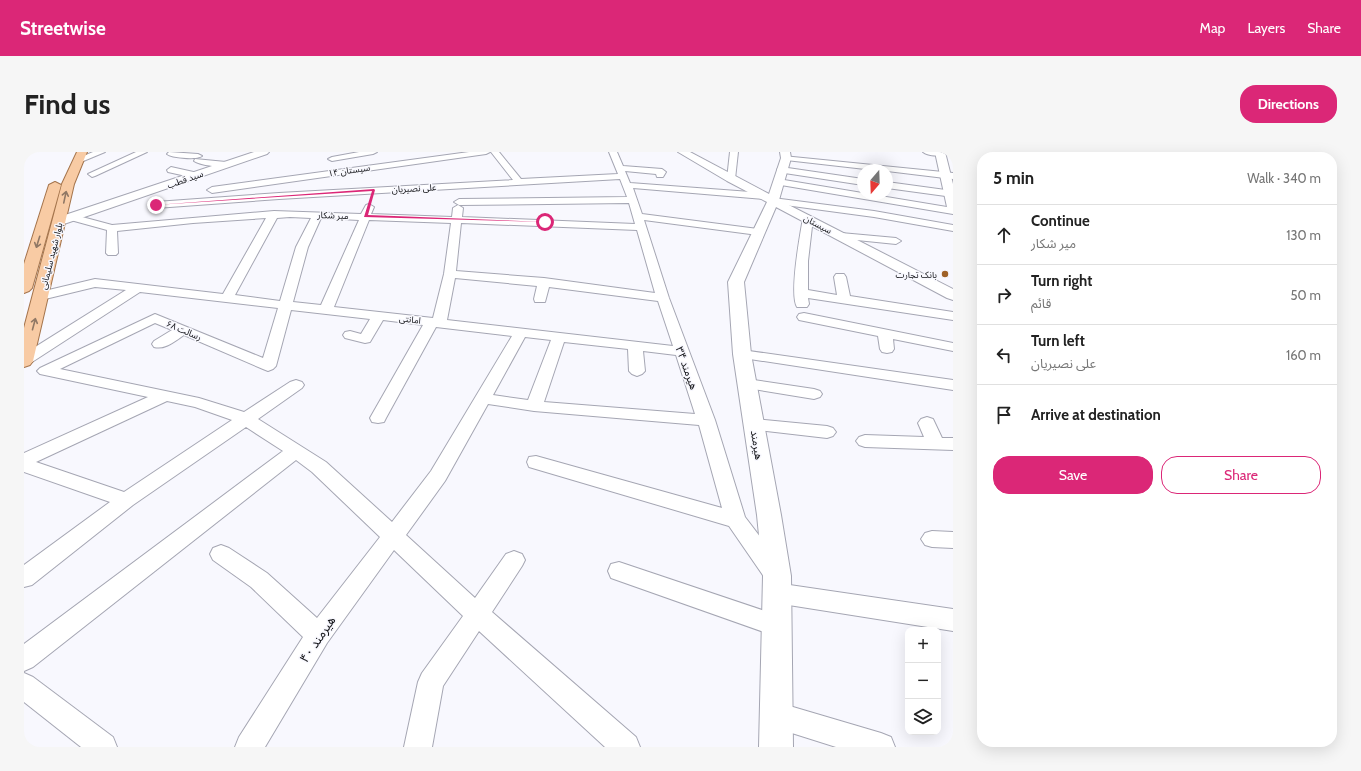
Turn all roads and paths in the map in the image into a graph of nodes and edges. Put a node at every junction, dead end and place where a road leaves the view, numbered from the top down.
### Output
1 (101, 152) edge
2 (143, 152) edge
3 (264, 152) edge
4 (373, 152) edge
5 (486, 152) edge
6 (495, 152) edge
7 (613, 152) edge
8 (683, 152) edge
9 (734, 152) edge
10 (927, 152) edge
11 (171, 154) dead end
12 (80, 156) edge
13 (434, 159) junction
14 (332, 160) dead end
15 (942, 160) edge
16 (226, 165) junction
17 (441, 165) dead end
18 (171, 170) dead end
19 (59, 173) dead end
20 (92, 174) dead end
21 (195, 175) junction
22 (660, 175) dead end
23 (950, 176) edge
24 (624, 177) junction
25 (778, 177) edge
26 (731, 179) junction
27 (519, 182) junction
28 (857, 182) edge
29 (453, 184) junction
30 (893, 186) edge
31 (211, 190) dead end
32 (374, 190) junction
33 (952, 194) edge
34 (633, 200) junction
35 (459, 202) junction
36 (156, 205) dead end
37 (953, 207) edge
38 (953, 211) edge
39 (274, 214) junction
40 (318, 215) junction
41 (366, 216) junction
42 (808, 218) junction
43 (66, 219) junction
44 (457, 220) junction
45 (639, 221) junction
46 (112, 228) junction
47 (953, 228) edge
48 (867, 229) dead end
49 (758, 232) junction
50 (841, 236) junction
51 (873, 239) junction
52 (896, 241) dead end
53 (112, 253) dead end
54 (450, 274) junction
55 (840, 277) dead end
56 (544, 282) junction
57 (24, 288) edge
58 (138, 288) junction
59 (801, 293) junction
60 (953, 294) edge
61 (41, 296) junction
62 (227, 298) junction
63 (662, 298) junction
64 (540, 299) dead end
65 (844, 300) junction
66 (286, 305) junction
67 (326, 310) junction
68 (379, 316) junction
69 (953, 316) edge
70 (804, 317) junction
71 (436, 322) junction
72 (183, 330) junction
73 (815, 330) dead end
74 (522, 332) junction
75 (885, 333) junction
76 (350, 335) dead end
77 (559, 337) junction
78 (159, 344) dead end
79 (635, 345) junction
80 (953, 346) edge
81 (887, 349) dead end
82 (681, 351) junction
83 (742, 354) junction
84 (24, 361) edge
85 (637, 371) dead end
86 (747, 384) junction
87 (296, 385) dead end
88 (953, 385) edge
89 (814, 394) dead end
90 (165, 396) junction
91 (483, 398) junction
92 (534, 406) junction
93 (378, 418) dead end
94 (246, 419) junction
95 (706, 420) junction
96 (927, 423) dead end
97 (754, 425) junction
98 (827, 432) dead end
99 (865, 441) dead end
100 (935, 443) junction
101 (953, 444) edge
102 (296, 451) junction
103 (24, 460) edge
104 (536, 462) dead end
105 (24, 465) edge
106 (126, 500) junction
107 (736, 520) junction
108 (393, 536) junction
109 (932, 539) dead end
110 (953, 540) edge
111 (221, 554) dead end
112 (514, 560) dead end
113 (619, 572) dead end
114 (24, 578) edge
115 (776, 585) junction
116 (476, 614) junction
117 (953, 620) edge
118 (775, 625) junction
119 (318, 635) junction
120 (24, 658) edge
121 (24, 686) edge
122 (776, 715) junction
123 (103, 747) edge
124 (249, 747) edge
125 (418, 747) edge
126 (626, 747) edge
127 (776, 747) edge
128 (881, 747) edge

1 - 12 street
2 - 20 street
3 - 16 street, سید قطب
4 - 14 street
5 - 13 street, سیستان ۱۴
6 - 27 street
7 - 24 street, هیرمند ۳۴
8 - 26 street, سیستان
9 - 26 street
10 - 15 street
11 - 16 street
43 -> 12 main road, بلوار شهید سلیمانی
13 - 17 street
13 - 31 street, سیستان ۱۴
15 - 23 street
16 - 21 street, سید قطب
18 - 21 street
19 -> 57 main road, بلوار شهید سلیمانی
21 - 43 street, سید قطب
22 - 24 street
23 - 25 street
23 - 33 street
24 - 25 street
24 - 27 street, علی نصیریان
24 - 34 street, هیرمند ۳۴
25 - 26 street, سیستان
25 - 28 street
25 - 38 street
25 - 42 street, سیستان
25 - 47 street
25 - 49 street, هیرمند
27 - 29 street, علی نصیریان
29 - 32 street, علی نصیریان
29 - 35 street
30 - 33 street
32 - 36 street, علی نصیریان
32 - 41 street
33 - 37 street
34 - 35 street
34 - 45 street, هیرمند ۳۴
35 - 44 street
39 - 40 street, میر شکار
39 - 46 street, میر شکار
39 - 62 street
40 - 41 street, میر شکار
40 - 66 street
41 - 44 street, میر شکار
41 - 67 street
42 - 50 street, سیستان
42 - 59 street
43 - 46 street
43 - 61 main road, بلوار شهید سلیمانی
44 - 45 street, میر شکار
44 - 54 street
45 - 49 street, میر شکار
45 - 63 street, هیرمند ۳۴
46 - 53 street
48 - 51 street
49 - 83 street, هیرمند
50 - 51 street
50 - 60 street, سیستان
51 - 52 street
54 - 56 street
54 - 71 street
55 - 65 street
56 - 63 street
56 - 64 street
58 - 61 street, امانتی
58 - 62 street, امانتی
58 - 84 street
59 - 65 street
59 - 70 street
84 -> 61 main road, بلوار شهید سلیمانی
62 - 66 street, امانتی
63 - 82 street, هیرمند ۳۴
65 - 69 street
66 - 67 street, امانتی
66 - 72 street, رسالت ۶۸
67 - 68 street, امانتی
68 - 71 street, امانتی
68 - 76 street
70 - 73 street
70 - 75 street
71 - 74 street, امانتی
71 - 93 street
72 - 78 street
72 - 90 street, رسالت ۶۸
74 - 77 street, امانتی
74 - 91 street, هیرمند ۴۰
75 - 80 street
75 - 81 street
77 - 79 street, امانتی
77 - 92 street
79 - 82 street, امانتی
79 - 85 street
82 - 95 street, هیرمند ۳۴
83 - 86 street, هیرمند
83 - 88 street
86 - 89 street
86 - 97 street, هیرمند
87 - 94 street
90 - 94 street
90 - 103 street
91 - 92 street
91 - 108 street, هیرمند ۴۰
92 - 95 street
94 - 102 street
94 - 106 street
95 - 107 street, هیرمند ۳۴
96 - 100 street
97 - 98 street
97 - 115 street, هیرمند
99 - 100 street
100 - 101 street
102 - 108 street
102 - 120 street
104 - 107 street
105 - 106 street
106 - 114 street
107 - 115 street, هیرمند ۳۴
108 - 116 street
108 - 119 street, هیرمند ۴۰
109 - 110 street
111 - 119 street
112 - 116 street
113 - 118 street
115 - 117 street
115 - 118 street, هیرمند
116 - 125 street
116 - 126 street
118 - 122 street, هیرمند
119 - 124 street, هیرمند ۴۰
121 - 123 street
122 - 127 street, هیرمند
122 - 128 street

